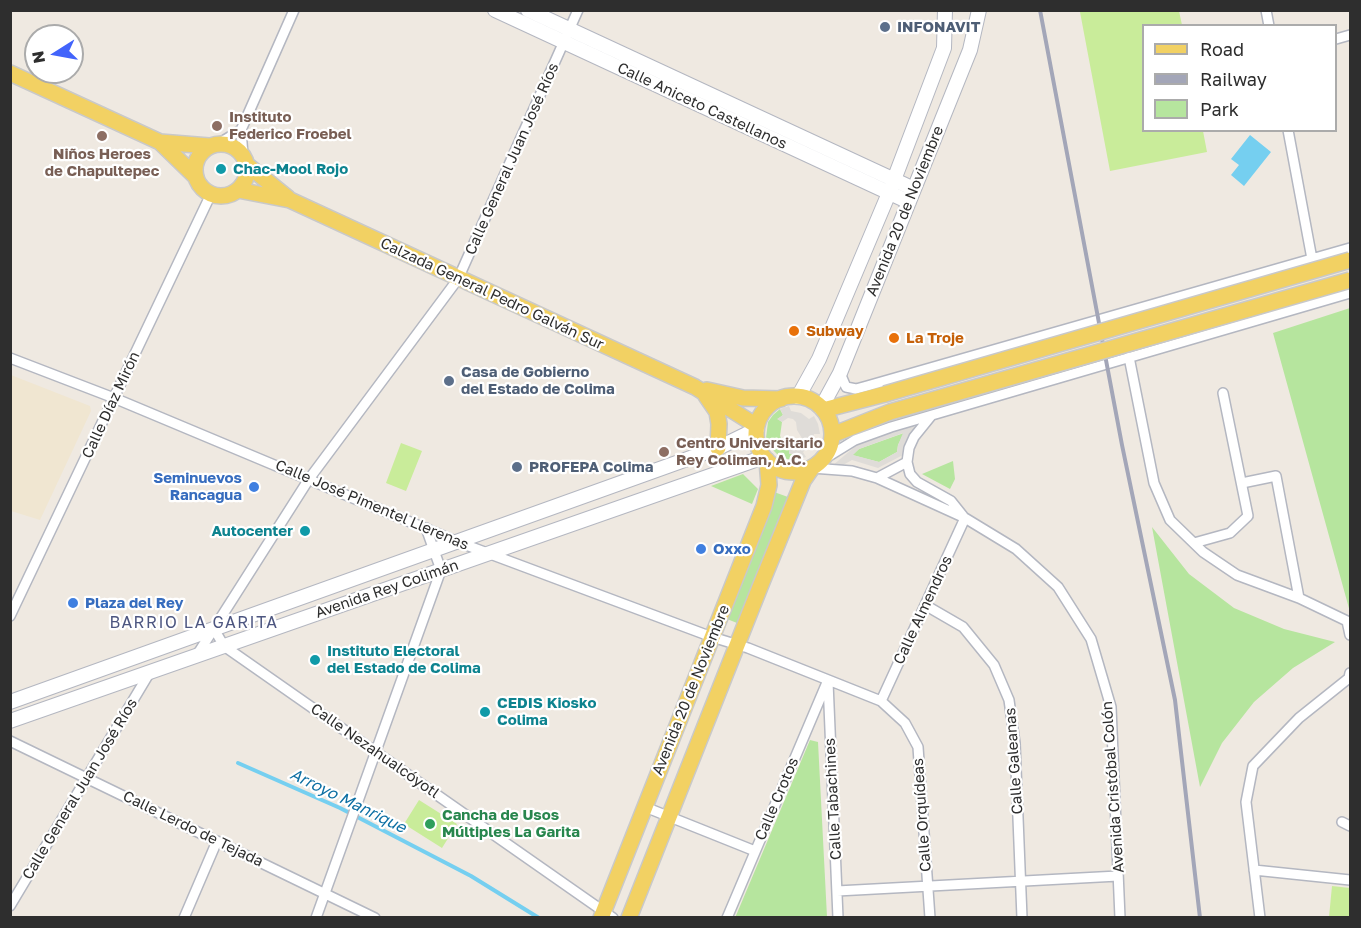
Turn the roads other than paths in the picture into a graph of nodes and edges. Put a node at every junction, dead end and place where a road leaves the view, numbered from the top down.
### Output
1 (294, 10) edge
2 (495, 10) edge
3 (528, 10) edge
4 (578, 10) edge
5 (945, 10) edge
6 (979, 10) edge
7 (567, 35) junction
8 (10, 73) edge
9 (241, 129) junction
10 (1288, 132) edge
11 (160, 142) junction
12 (214, 145) junction
13 (245, 159) junction
14 (196, 177) junction
15 (892, 186) junction
16 (238, 189) junction
17 (211, 194) junction
18 (911, 195) junction
19 (290, 200) junction
20 (1350, 248) edge
21 (1312, 259) junction
22 (1350, 260) edge
23 (458, 279) junction
24 (1350, 280) edge
25 (1350, 293) edge
26 (1111, 317) junction
27 (1067, 330) junction
28 (10, 358) edge
29 (1125, 358) junction
30 (840, 373) junction
31 (1076, 373) junction
32 (700, 391) junction
33 (1223, 393) dead end
34 (798, 397) junction
35 (114, 398) junction
36 (781, 399) junction
37 (822, 409) junction
38 (931, 416) junction
39 (757, 428) junction
40 (832, 435) junction
41 (718, 448) junction
42 (765, 459) junction
43 (907, 462) junction
44 (817, 464) junction
45 (877, 478) junction
46 (309, 479) junction
47 (1242, 483) junction
48 (965, 518) junction
49 (426, 528) junction
50 (458, 542) junction
51 (1194, 543) junction
52 (434, 550) junction
53 (489, 553) junction
54 (441, 570) junction
55 (1299, 597) junction
56 (925, 605) junction
57 (10, 616) edge
58 (214, 629) junction
59 (1350, 634) edge
60 (712, 637) junction
61 (737, 644) junction
62 (224, 646) junction
63 (197, 655) junction
64 (150, 672) junction
65 (1350, 673) edge
66 (828, 680) junction
67 (880, 701) junction
68 (10, 702) edge
69 (10, 721) edge
70 (10, 741) edge
71 (376, 752) junction
72 (88, 777) junction
73 (645, 807) junction
74 (670, 817) junction
75 (217, 841) junction
76 (755, 851) junction
77 (1254, 870) junction
78 (1118, 876) junction
79 (1350, 880) edge
80 (1021, 881) junction
81 (927, 886) junction
82 (837, 891) junction
83 (325, 892) junction
84 (10, 906) edge
85 (606, 915) edge
86 (184, 918) edge
87 (316, 918) edge
88 (375, 918) edge
89 (629, 918) edge
90 (727, 918) edge
91 (838, 918) edge
92 (930, 918) edge
93 (1022, 918) edge
94 (1120, 918) edge
95 (1260, 918) edge

1 - 9 street
2 - 7 main road, Calle Aniceto Castellanos
3 - 7 main road, Calle Aniceto Castellanos
4 - 7 street, Calle General Juan José Ríos
5 - 15 main road, Avenida 20 de Noviembre
6 - 18 main road, Avenida 20 de Noviembre
7 - 15 main road, Calle Aniceto Castellanos
7 - 23 street, Calle General Juan José Ríos
8 - 11 main road
9 - 12 street
9 - 13 street
10 - 21 street
11 - 12 main road
11 - 14 main road
12 - 13 main road
12 - 14 main road
13 - 16 main road
13 - 19 main road, Calzada General Pedro Galván Sur
14 - 17 main road
15 - 18 main road, Calle Aniceto Castellanos
15 - 34 main road, Avenida 20 de Noviembre
16 - 17 main road
16 - 19 main road, Calzada General Pedro Galván Sur
17 - 35 street, Calle Díaz Mirón
18 - 30 main road, Avenida 20 de Noviembre
19 - 23 main road, Calzada General Pedro Galván Sur
20 - 21 street
21 - 26 street
22 - 37 main road, bridge
23 - 32 main road, Calzada General Pedro Galván Sur
23 - 46 street, Calle General Juan José Ríos
24 - 40 main road, bridge
25 - 29 street
26 - 27 street
26 - 29 street
27 - 30 street
27 - 31 street
28 - 35 street, Calle José Pimentel Llerenas
29 - 31 street
29 - 51 street
30 - 37 main road, Avenida 20 de Noviembre
31 - 38 street
32 - 36 main road, Calzada General Pedro Galván Sur
32 - 39 main road, Calzada General Pedro Galván Sur
32 - 41 main road
33 - 47 street
34 - 36 main road
34 - 37 main road
35 - 46 street, Calle José Pimentel Llerenas
35 - 57 street, Calle Díaz Mirón
36 - 39 main road
37 - 40 main road
38 - 43 street
38 - 44 street
39 - 41 main road, Avenida Rey Colimán
39 - 42 main road
40 - 44 main road
41 - 50 main road, Avenida Rey Colimán
42 - 44 main road
42 - 53 main road, Avenida Rey Colimán
42 - 60 main road, Avenida 20 de Noviembre
43 - 45 street
43 - 48 street
44 - 45 street, Avenida Cristóbal Colón
44 - 61 main road, Avenida 20 de Noviembre
45 - 48 street, Avenida Cristóbal Colón
46 - 49 street, Calle José Pimentel Llerenas
46 - 58 street, Calle General Juan José Ríos
47 - 51 street
47 - 55 street
48 - 56 street, Calle Almendros
48 - 78 street, Avenida Cristóbal Colón
49 - 50 street, Calle José Pimentel Llerenas
49 - 52 street
50 - 52 main road, Avenida Rey Colimán
50 - 53 street, Calle José Pimentel Llerenas
51 - 55 street
52 - 54 street
52 - 58 main road, Avenida Rey Colimán
53 - 54 main road, Avenida Rey Colimán
53 - 60 street, Calle José Pimentel Llerenas
54 - 62 main road, Avenida Rey Colimán
54 - 71 street
55 - 59 street
56 - 67 street, Calle Almendros
56 - 80 street, Calle Galeanas
58 - 62 street
58 - 63 street, Calle General Juan José Ríos
58 - 68 main road, Avenida Rey Colimán
60 - 61 street, Calle José Pimentel Llerenas
60 - 73 main road, Avenida 20 de Noviembre
61 - 66 street, Calle Orquídeas
61 - 74 main road, Avenida 20 de Noviembre
62 - 63 main road, Avenida Rey Colimán
62 - 71 street, Calle Nezahualcóyotl
63 - 64 main road, Avenida Rey Colimán
64 - 69 main road, Avenida Rey Colimán
64 - 72 street, Calle General Juan José Ríos
65 - 77 street
66 - 67 street, Calle Orquídeas
66 - 76 street, Calle Crotos
66 - 82 street, Calle Tabachines
67 - 81 street, Calle Orquídeas
70 - 72 street, Calle Lerdo de Tejada
71 - 83 street
71 - 85 street, Calle Nezahualcóyotl
72 - 75 street, Calle Lerdo de Tejada
72 - 84 street, Calle General Juan José Ríos
73 - 74 street
73 - 85 main road, Avenida 20 de Noviembre
74 - 76 street
74 - 89 main road, Avenida 20 de Noviembre
75 - 83 street, Calle Lerdo de Tejada
75 - 86 street
76 - 90 street, Calle Crotos
77 - 79 street
77 - 95 street
78 - 80 street
78 - 94 street, Avenida Cristóbal Colón
80 - 81 street
80 - 93 street, Calle Galeanas
81 - 82 street
81 - 92 street, Calle Orquídeas
82 - 91 street, Calle Tabachines
83 - 87 street
83 - 88 street, Calle Lerdo de Tejada

